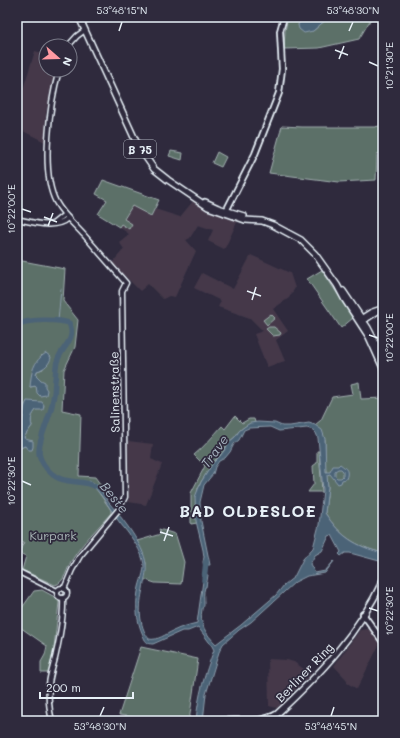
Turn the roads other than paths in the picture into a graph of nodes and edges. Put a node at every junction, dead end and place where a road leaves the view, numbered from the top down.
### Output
1 (79, 17) edge
2 (284, 17) edge
3 (85, 30) junction
4 (75, 38) edge
5 (57, 78) edge
6 (227, 213) junction
7 (64, 215) junction
8 (68, 218) junction
9 (17, 220) edge
10 (54, 224) junction
11 (383, 308) edge
12 (361, 320) junction
13 (383, 357) edge
14 (383, 368) edge
15 (17, 571) edge
16 (383, 580) edge
17 (64, 589) junction
18 (58, 591) junction
19 (63, 598) junction
20 (364, 614) junction
21 (383, 642) edge
22 (265, 720) edge
23 (52, 721) edge
24 (220, 721) edge

1 - 3 main road, B 75
2 - 6 main road
3 - 4 street
3 - 6 main road, B 75
5 - 7 street
6 - 12 main road, B 75
7 - 8 street
7 - 10 street
8 - 10 street
8 - 17 street, Salinenstraße
9 - 10 street
11 - 12 street
12 - 13 main road, B 75
12 - 14 main road, B 75
15 - 18 street
16 - 20 main road, Berliner Ring
17 - 18 street
17 - 19 street
18 - 19 street
19 - 23 street
20 - 21 main road
20 - 22 main road, Berliner Ring
22 - 24 main road, Berliner Ring

